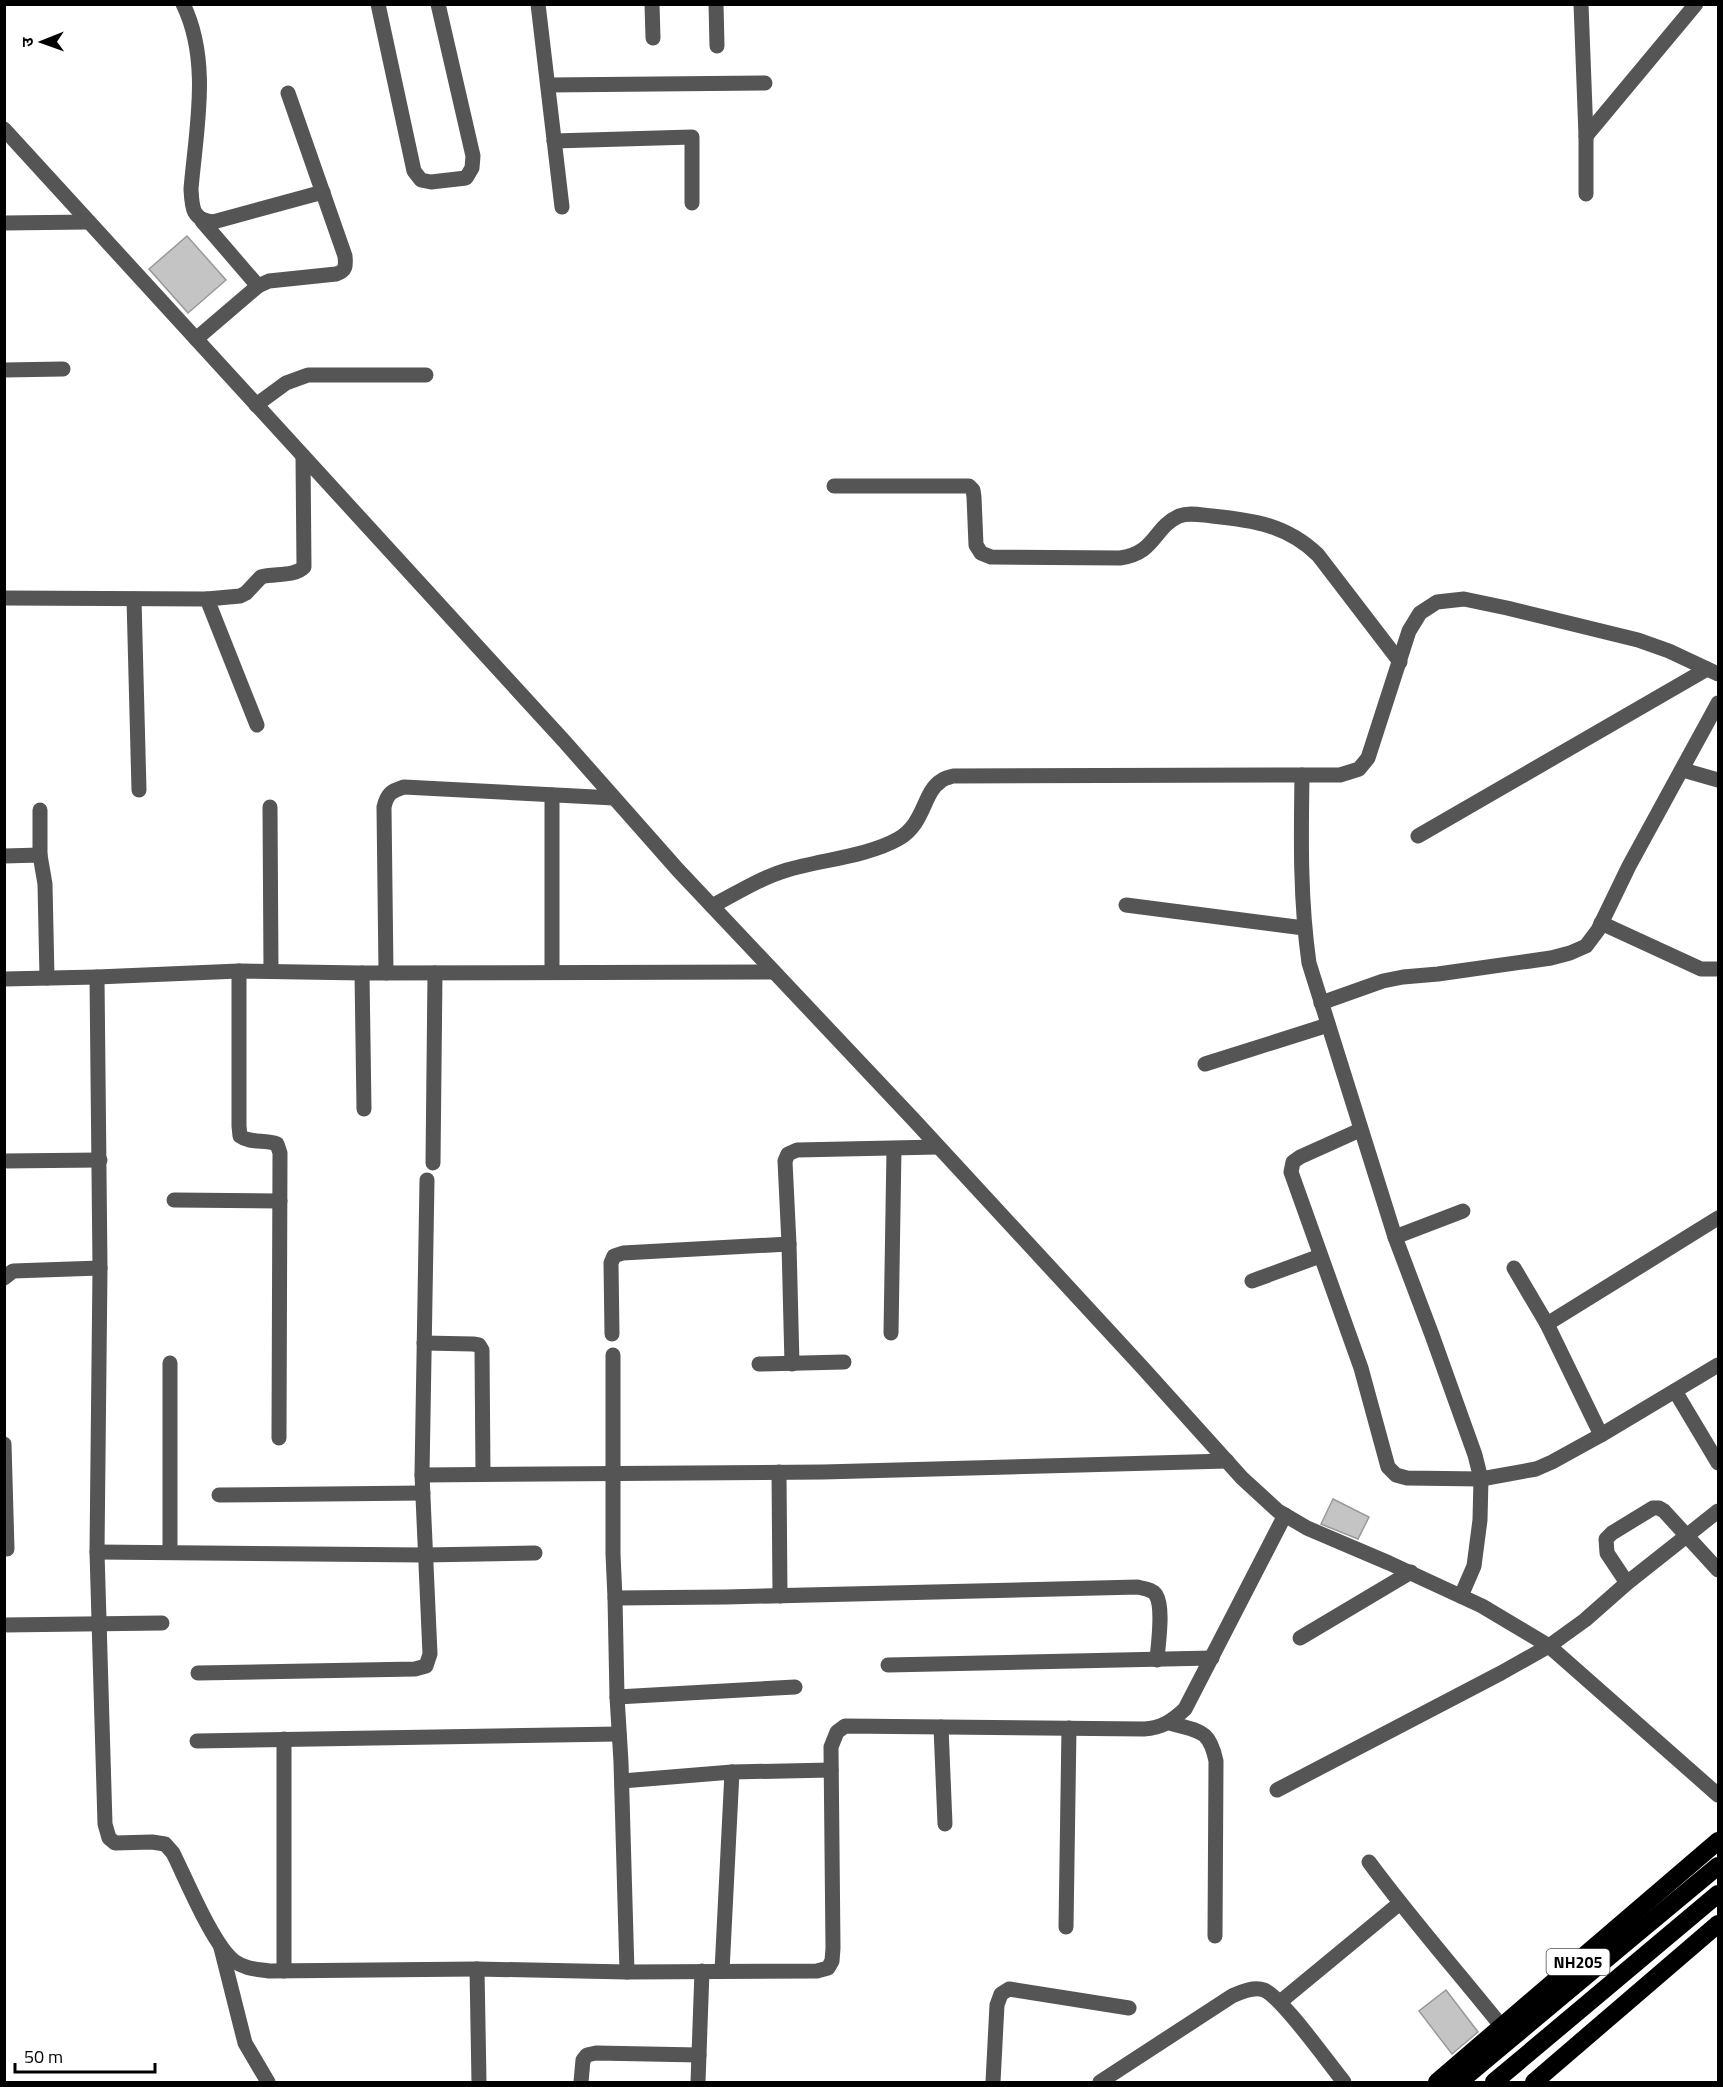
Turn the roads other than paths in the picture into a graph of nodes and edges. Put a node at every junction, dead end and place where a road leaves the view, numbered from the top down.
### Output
1 (183, 4) edge
2 (378, 4) edge
3 (438, 4) edge
4 (538, 4) edge
5 (652, 4) edge
6 (716, 4) edge
7 (1581, 4) edge
8 (1696, 4) edge
9 (653, 38) dead end
10 (717, 46) dead end
11 (765, 82) dead end
12 (548, 85) junction
13 (288, 93) dead end
14 (4, 129) edge
15 (1586, 136) junction
16 (554, 141) junction
17 (323, 192) junction
18 (1586, 194) dead end
19 (692, 203) dead end
20 (562, 207) dead end
21 (202, 220) junction
22 (89, 222) junction
23 (4, 223) edge
24 (258, 286) junction
25 (196, 339) junction
26 (63, 369) dead end
27 (4, 370) edge
28 (426, 375) dead end
29 (256, 405) junction
30 (303, 456) junction
31 (834, 486) dead end
32 (4, 598) edge
33 (134, 599) junction
34 (207, 599) junction
35 (1400, 662) junction
36 (1713, 671) edge
37 (1719, 704) edge
38 (256, 725) dead end
39 (1683, 770) junction
40 (1302, 776) junction
41 (1719, 780) edge
42 (139, 790) dead end
43 (552, 795) junction
44 (614, 798) junction
45 (270, 807) dead end
46 (40, 810) dead end
47 (1418, 836) dead end
48 (40, 855) junction
49 (4, 856) edge
50 (1126, 905) dead end
51 (712, 906) junction
52 (1601, 923) junction
53 (1304, 928) junction
54 (1719, 969) edge
55 (239, 971) junction
56 (271, 971) junction
57 (552, 972) junction
58 (774, 972) junction
59 (362, 973) junction
60 (386, 973) junction
61 (435, 973) junction
62 (97, 977) junction
63 (47, 978) junction
64 (4, 979) edge
65 (1321, 1003) junction
66 (1328, 1025) junction
67 (1206, 1064) dead end
68 (364, 1109) dead end
69 (1360, 1130) junction
70 (938, 1147) junction
71 (894, 1149) junction
72 (100, 1160) junction
73 (4, 1161) edge
74 (433, 1163) dead end
75 (427, 1180) dead end
76 (174, 1200) dead end
77 (280, 1201) junction
78 (1463, 1211) dead end
79 (1719, 1218) edge
80 (1395, 1237) junction
81 (789, 1244) junction
82 (1320, 1256) junction
83 (100, 1268) junction
84 (1514, 1268) dead end
85 (4, 1278) edge
86 (1252, 1281) dead end
87 (1547, 1324) junction
88 (891, 1333) dead end
89 (612, 1334) dead end
90 (424, 1343) junction
91 (613, 1355) dead end
92 (844, 1362) dead end
93 (170, 1363) dead end
94 (759, 1364) dead end
95 (792, 1364) junction
96 (1719, 1365) edge
97 (1674, 1391) junction
98 (1601, 1435) junction
99 (279, 1438) dead end
100 (4, 1444) edge
101 (1227, 1461) junction
102 (1719, 1463) edge
103 (779, 1472) junction
104 (614, 1473) junction
105 (483, 1474) junction
106 (422, 1475) junction
107 (1480, 1479) junction
108 (423, 1493) junction
109 (219, 1495) dead end
110 (6, 1500) edge
111 (1719, 1511) edge
112 (1285, 1515) junction
113 (1688, 1535) junction
114 (7, 1549) dead end
115 (170, 1551) junction
116 (98, 1552) junction
117 (535, 1553) dead end
118 (424, 1555) junction
119 (1719, 1570) edge
120 (1411, 1572) junction
121 (1627, 1583) junction
122 (780, 1596) junction
123 (1461, 1596) junction
124 (615, 1598) junction
125 (100, 1623) junction
126 (162, 1623) dead end
127 (4, 1625) edge
128 (1300, 1638) dead end
129 (1548, 1646) junction
130 (1212, 1658) junction
131 (1157, 1660) junction
132 (888, 1665) dead end
133 (198, 1673) dead end
134 (795, 1687) dead end
135 (617, 1697) junction
136 (1170, 1723) junction
137 (941, 1727) junction
138 (1069, 1728) junction
139 (619, 1734) junction
140 (284, 1739) junction
141 (197, 1741) dead end
142 (831, 1770) junction
143 (732, 1772) junction
144 (622, 1781) junction
145 (1277, 1790) dead end
146 (1719, 1795) edge
147 (945, 1824) dead end
148 (1719, 1841) edge
149 (1369, 1862) dead end
150 (1719, 1866) edge
151 (1719, 1894) edge
152 (1400, 1903) junction
153 (1719, 1924) edge
154 (1066, 1927) dead end
155 (1215, 1936) dead end
156 (222, 1948) junction
157 (477, 1969) junction
158 (284, 1971) junction
159 (702, 1971) junction
160 (722, 1971) junction
161 (627, 1972) junction
162 (1280, 2002) junction
163 (1129, 2008) dead end
164 (1502, 2027) junction
165 (699, 2055) junction
166 (268, 2082) edge
167 (479, 2082) edge
168 (581, 2082) edge
169 (698, 2082) edge
170 (993, 2082) edge
171 (1100, 2082) edge
172 (1344, 2082) edge
173 (1437, 2082) edge
174 (1460, 2082) edge
175 (1494, 2082) edge
176 (1534, 2082) edge

1 - 21 street
2 - 3 street
4 - 12 street
5 - 9 street
6 - 10 street
7 - 15 street
8 - 15 street
11 - 12 street
12 - 16 street
13 - 17 street
14 - 22 street
15 - 18 street
16 - 19 street
16 - 20 street
17 - 21 street
17 - 24 street
21 - 24 street
22 - 23 street
22 - 25 street
24 - 25 street
25 - 29 street
26 - 27 street
28 - 29 street
29 - 30 street
30 - 34 street
30 - 44 street
31 - 35 street
32 - 33 street
33 - 34 street
33 - 42 street
34 - 38 street
35 - 36 street
35 - 40 street
36 - 47 street
37 - 39 street
39 - 41 street
39 - 52 street
40 - 51 street
40 - 53 street
43 - 44 street
43 - 57 street
43 - 60 street
44 - 51 street
45 - 56 street
46 - 48 street
48 - 49 street
48 - 63 street
50 - 53 street
51 - 58 street
52 - 54 street
52 - 65 street
53 - 65 street
55 - 56 street
55 - 62 street
55 - 77 street
56 - 59 street
57 - 58 street
57 - 61 street
58 - 70 street
59 - 60 street
59 - 68 street
60 - 61 street
61 - 74 street
62 - 63 street
62 - 72 street
63 - 64 street
65 - 66 street
66 - 67 street
66 - 69 street
69 - 80 street
69 - 82 street
70 - 71 street
70 - 101 street
71 - 81 street
71 - 88 street
72 - 73 street
72 - 83 street
75 - 90 street
76 - 77 street
77 - 99 street
78 - 80 street
79 - 87 street
80 - 107 street
81 - 89 street
81 - 95 street
82 - 86 street
82 - 107 street
83 - 85 street
83 - 116 street
84 - 87 street
87 - 98 street
90 - 105 street
90 - 106 street
91 - 104 street
92 - 95 street
93 - 115 street
94 - 95 street
96 - 97 street
97 - 98 street
97 - 102 street
98 - 107 street
100 - 110 street
101 - 103 street
101 - 112 street
103 - 104 street
103 - 122 street
104 - 105 street
104 - 124 street
105 - 106 street
106 - 108 street
107 - 123 street
108 - 109 street
108 - 118 street
110 - 114 street
111 - 113 street
112 - 120 street
112 - 130 street
113 - 119 street
113 - 121 street
113 - 121 street
115 - 116 street
115 - 118 street
116 - 125 street
117 - 118 street
118 - 133 street
120 - 123 street
120 - 128 street
121 - 129 street
122 - 124 street
122 - 131 street
123 - 129 street
124 - 135 street
125 - 126 street
125 - 127 street
125 - 156 street
129 - 145 street
129 - 146 street
130 - 131 street
130 - 136 street
131 - 132 street
134 - 135 street
135 - 139 street
136 - 138 street
136 - 155 street
137 - 138 street
137 - 142 street
137 - 147 street
138 - 154 street
139 - 140 street
139 - 144 street
140 - 141 street
140 - 158 street
142 - 143 street
142 - 160 street
143 - 144 street
143 - 160 street
144 - 161 street
148 - 164 highway, NH205
149 - 152 street
150 - 174 highway
151 - 175 highway
152 - 162 street
152 - 164 street
153 - 176 highway
156 - 158 street
156 - 166 street
157 - 158 street
157 - 161 street
157 - 167 street
159 - 160 street
159 - 161 street
159 - 165 street
162 - 171 street
162 - 172 street
163 - 170 street
164 - 173 highway, NH205
165 - 168 street
165 - 169 street

